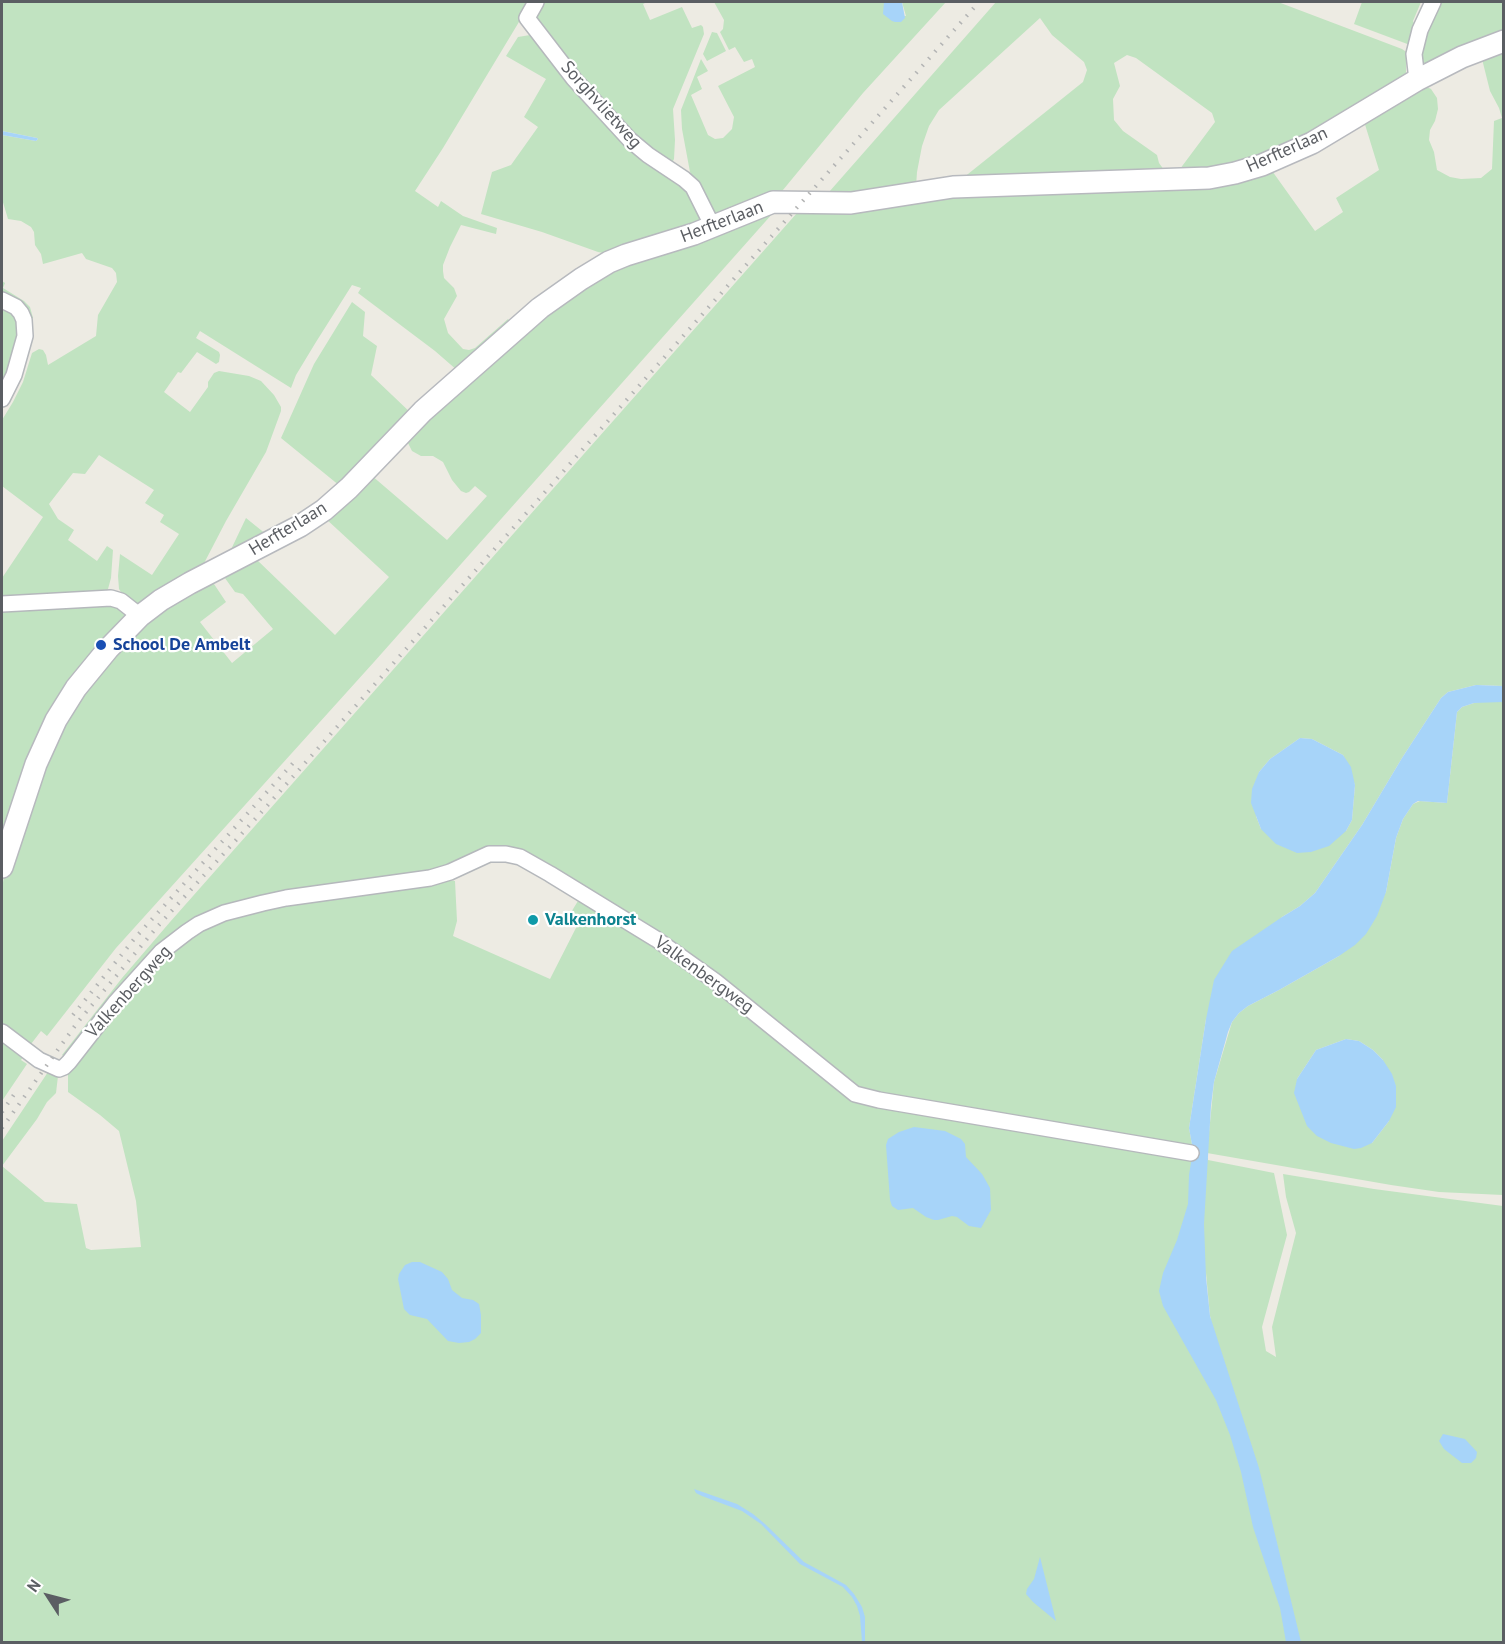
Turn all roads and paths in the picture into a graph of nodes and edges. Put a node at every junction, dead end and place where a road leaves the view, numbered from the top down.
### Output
1 (536, 2) edge
2 (1433, 2) edge
3 (1503, 41) edge
4 (1417, 80) junction
5 (713, 227) junction
6 (2, 300) edge
7 (2, 399) edge
8 (2, 604) edge
9 (140, 616) junction
10 (2, 867) edge
11 (2, 1032) edge
12 (1191, 1153) dead end

1 - 5 street, Sorghvlietweg
2 - 4 street
3 - 4 street, Herfterlaan
4 - 5 street, Herfterlaan
5 - 9 street, Herfterlaan
6 - 7 street
8 - 9 street
9 - 10 street, Herfterlaan
11 - 12 street, Valkenbergweg

